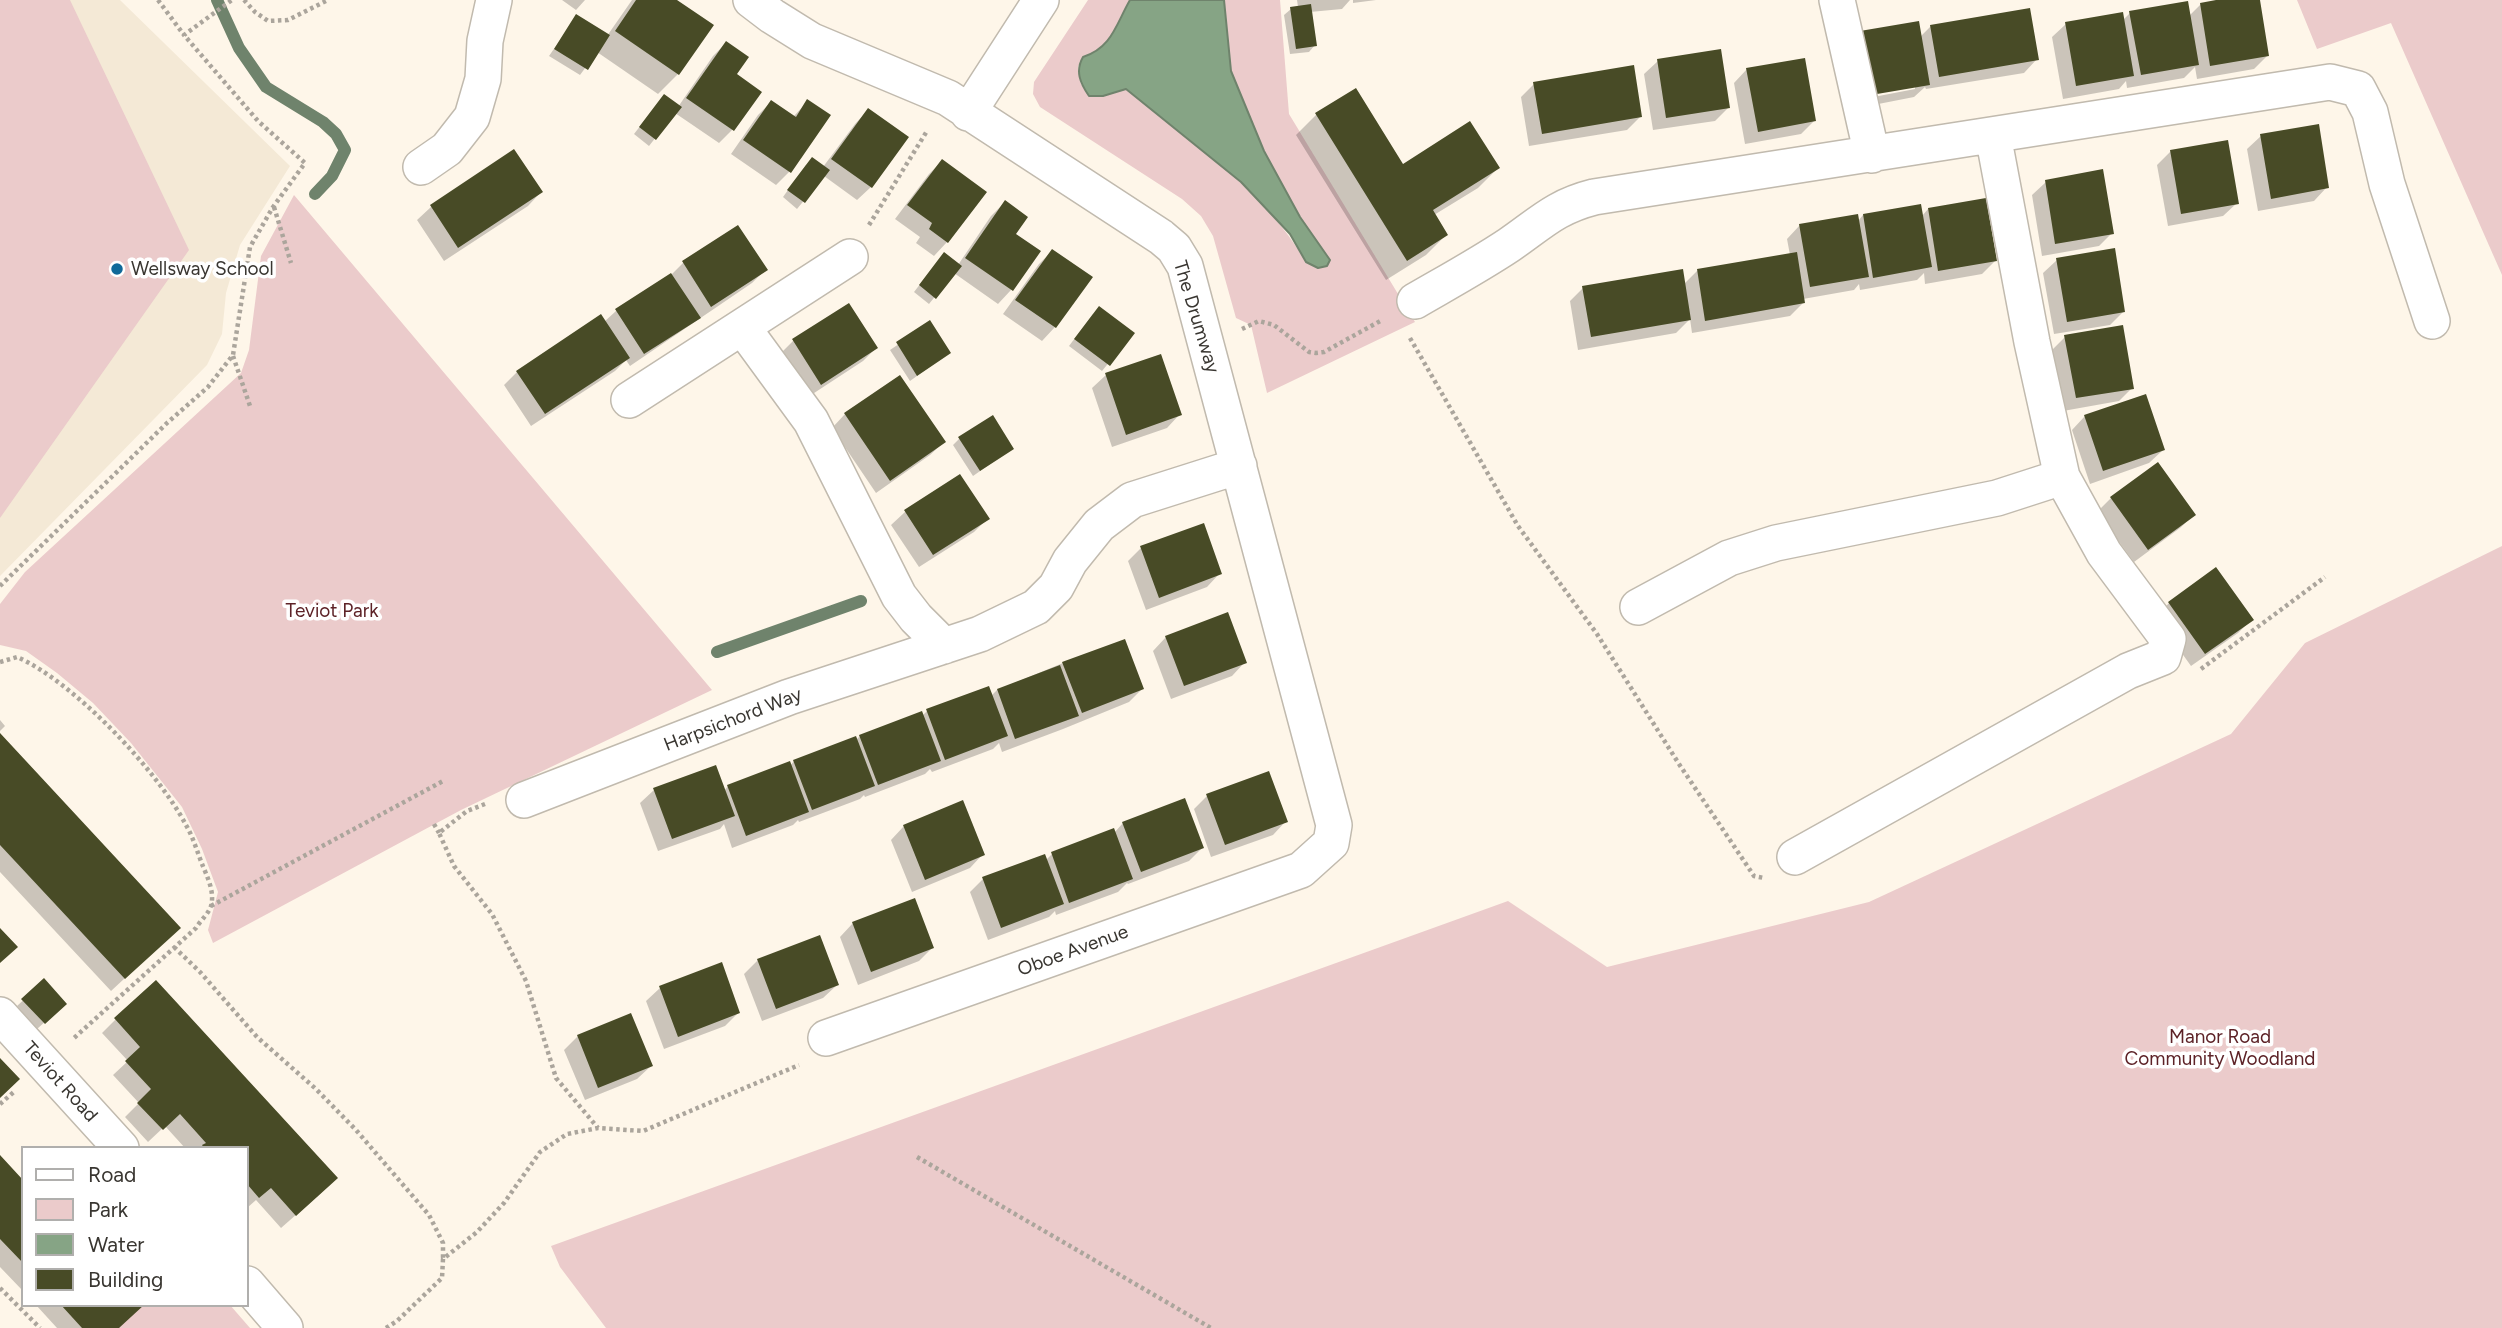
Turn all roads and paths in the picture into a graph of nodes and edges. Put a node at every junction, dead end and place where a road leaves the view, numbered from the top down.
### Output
1 (158, 0) edge
2 (232, 0) edge
3 (244, 0) edge
4 (328, 0) edge
5 (494, 0) edge
6 (751, 0) edge
7 (1041, 0) edge
8 (1837, 0) edge
9 (184, 35) junction
10 (958, 105) junction
11 (1993, 135) junction
12 (1872, 155) junction
13 (421, 166) dead end
14 (273, 206) junction
15 (850, 257) joint
16 (290, 263) dead end
17 (1405, 307) junction
18 (2432, 321) dead end
19 (743, 328) junction
20 (1206, 344) junction
21 (233, 355) junction
22 (629, 400) dead end
23 (250, 406) dead end
24 (1239, 466) junction
25 (2062, 477) junction
26 (2325, 577) dead end
27 (0, 586) edge
28 (1638, 607) dead end
29 (944, 646) junction
30 (0, 662) edge
31 (2197, 672) dead end
32 (445, 780) dead end
33 (524, 800) joint
34 (434, 824) dead end
35 (439, 833) junction
36 (1317, 858) joint
37 (1785, 867) joint
38 (211, 906) junction
39 (174, 947) junction
40 (0, 1015) edge
41 (839, 1033) joint
42 (44, 1065) junction
43 (0, 1104) edge
44 (598, 1128) junction
45 (119, 1146) edge
46 (917, 1157) dead end
47 (443, 1259) junction
48 (248, 1284) edge
49 (0, 1288) edge
50 (40, 1328) edge
51 (285, 1328) edge
52 (386, 1328) edge
53 (1211, 1328) edge

1 - 9 path
2 - 9 path
3 - 4 path
5 - 13 street
6 - 10 street, The Drumway
7 - 10 street
8 - 12 street
9 - 14 path
10 - 15 path
10 - 20 street, The Drumway
11 - 12 street
11 - 18 street
11 - 25 street
12 - 17 street
14 - 16 path
14 - 21 path
15 - 19 street
17 - 20 path
17 - 37 path
19 - 22 street
19 - 29 street
20 - 24 street, The Drumway
21 - 23 path
21 - 27 path
24 - 29 street, Harpsichord Way
24 - 36 street, The Drumway
25 - 28 street
25 - 37 street
26 - 31 path
29 - 33 street, Harpsichord Way
30 - 38 path
32 - 38 path
33 - 35 path
34 - 35 path
35 - 44 path
36 - 41 street, Oboe Avenue
38 - 39 path
39 - 42 path
39 - 47 path
40 - 42 street, Teviot Road
41 - 44 path
42 - 43 path
42 - 45 street, Teviot Road
44 - 47 path
46 - 53 path
47 - 52 path
48 - 51 street
49 - 50 path

